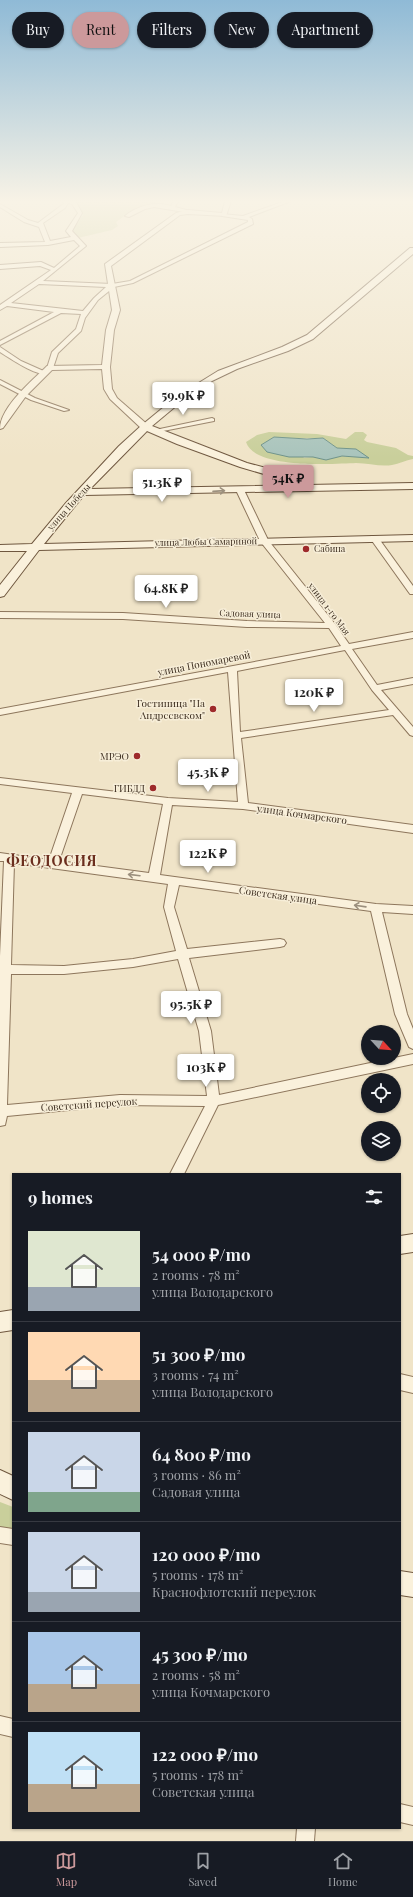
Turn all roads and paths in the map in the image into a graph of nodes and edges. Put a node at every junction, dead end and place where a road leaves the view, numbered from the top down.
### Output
1 (112, 286) edge
2 (31, 287) edge
3 (111, 287) edge
4 (370, 287) edge
5 (6, 304) junction
6 (0, 308) edge
7 (60, 311) junction
8 (86, 313) junction
9 (0, 344) edge
10 (0, 349) edge
11 (106, 367) junction
12 (48, 371) junction
13 (0, 382) edge
14 (23, 394) junction
15 (66, 410) dead end
16 (212, 420) dead end
17 (0, 426) edge
18 (145, 427) junction
19 (158, 430) junction
20 (413, 486) edge
21 (336, 487) junction
22 (240, 490) junction
23 (82, 492) junction
24 (374, 538) junction
25 (413, 538) edge
26 (264, 541) junction
27 (36, 546) junction
28 (0, 548) edge
29 (413, 592) edge
30 (0, 593) edge
31 (0, 615) edge
32 (332, 626) junction
33 (413, 635) edge
34 (345, 647) junction
35 (232, 669) junction
36 (413, 681) edge
37 (375, 688) junction
38 (0, 712) edge
39 (395, 712) junction
40 (412, 731) edge
41 (236, 736) junction
42 (0, 781) edge
43 (78, 791) junction
44 (168, 800) junction
45 (243, 806) junction
46 (413, 829) edge
47 (4, 858) edge
48 (53, 864) junction
49 (154, 877) junction
50 (174, 880) junction
51 (376, 908) junction
52 (413, 910) edge
53 (280, 943) dead end
54 (183, 954) junction
55 (4, 969) junction
56 (413, 1044) edge
57 (413, 1059) edge
58 (214, 1101) junction
59 (0, 1114) edge
60 (178, 1173) edge
61 (413, 1243) edge
62 (401, 1245) edge
63 (12, 1320) edge
64 (0, 1322) edge
65 (401, 1382) edge
66 (413, 1385) edge
67 (0, 1482) edge
68 (12, 1488) edge
69 (0, 1535) edge
70 (12, 1537) edge
71 (401, 1583) edge
72 (413, 1585) edge
73 (0, 1724) edge
74 (12, 1728) edge
75 (401, 1813) edge
76 (413, 1816) edge
77 (306, 1829) edge
78 (304, 1841) edge

1 - 11 street
2 - 5 street
3 - 8 street
4 - 18 main road, улица Победы
5 - 6 street
5 - 7 street
7 - 8 street
7 - 9 street
8 - 12 street
10 - 12 street
11 - 12 street
11 - 18 street
12 - 14 street
13 - 14 street
14 - 15 street
14 - 17 street
16 - 19 street
18 - 19 main road
18 - 23 main road, улица Победы
19 - 21 main road
20 - 21 main road
21 - 22 main road
23 -> 22 main road
22 - 26 street, улица 1-го Мая
23 - 27 main road, улица Победы
24 - 25 main road, улица Любы Самариной
24 - 26 main road, улица Любы Самариной
24 - 29 street
26 - 27 main road, улица Любы Самариной
26 - 32 street, улица 1-го Мая
27 - 28 main road, улица Любы Самариной
27 - 30 main road, улица Победы
31 - 32 street, Садовая улица
32 - 34 street, улица 1-го Мая
33 - 34 street, улица Пономаревой
34 - 35 street, улица Пономаревой
34 - 37 street, улица 1-го Мая
35 - 38 street, улица Пономаревой
35 - 41 street
36 - 37 street
37 - 39 street, улица 1-го Мая
39 - 40 street, улица 1-го Мая
39 - 41 street
41 - 45 street
42 - 43 street, улица Кочмарского
43 - 44 street, улица Кочмарского
43 - 48 street
44 - 45 street, улица Кочмарского
44 - 49 street
45 - 46 street, улица Кочмарского
47 - 48 street, Советская улица
47 - 55 street
49 -> 48 street, Советская улица
49 - 50 street, Советская улица
51 -> 50 street, Советская улица
50 - 54 street
51 - 52 street, Советская улица
51 - 56 street
53 - 54 street
54 - 55 street
54 - 58 street
55 - 59 street
57 - 58 street, Советский переулок
58 - 59 street, Советский переулок
58 - 60 street
61 - 62 main road
63 - 64 main road
65 - 66 street
67 - 68 main road
69 - 70 street
71 - 72 main road
73 - 74 street
75 - 76 street
77 - 78 street

